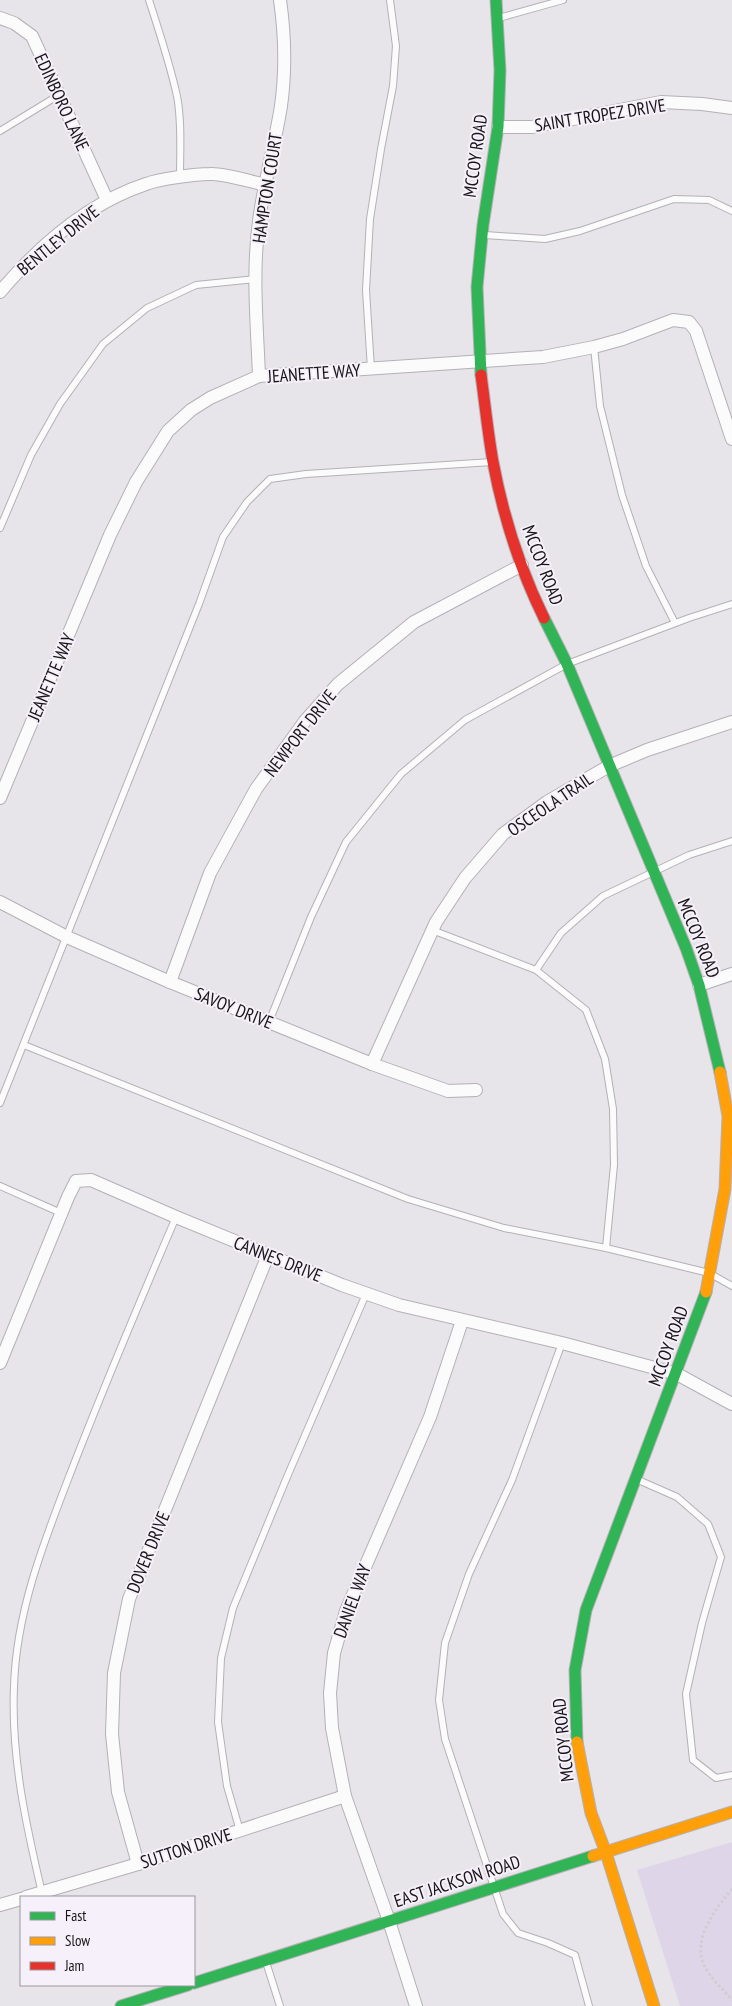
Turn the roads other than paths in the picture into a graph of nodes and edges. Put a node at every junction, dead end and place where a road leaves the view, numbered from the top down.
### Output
1 (149, 0) edge
2 (280, 0) edge
3 (390, 0) edge
4 (496, 0) edge
5 (563, 0) edge
6 (0, 18) edge
7 (498, 19) junction
8 (59, 95) junction
9 (732, 108) edge
10 (498, 127) junction
11 (0, 131) edge
12 (180, 178) junction
13 (266, 186) junction
14 (107, 200) junction
15 (732, 211) edge
16 (482, 235) junction
17 (256, 279) junction
18 (0, 292) edge
19 (594, 347) junction
20 (479, 362) junction
21 (371, 369) junction
22 (259, 376) junction
23 (732, 439) edge
24 (492, 462) junction
25 (0, 528) edge
26 (522, 565) junction
27 (732, 604) edge
28 (675, 623) junction
29 (567, 664) junction
30 (732, 722) edge
31 (609, 766) junction
32 (0, 798) edge
33 (732, 842) edge
34 (653, 872) junction
35 (0, 902) edge
36 (432, 930) junction
37 (67, 937) junction
38 (536, 970) junction
39 (732, 974) edge
40 (170, 982) junction
41 (699, 985) junction
42 (269, 1022) junction
43 (24, 1045) junction
44 (372, 1064) junction
45 (727, 1084) edge
46 (476, 1090) dead end
47 (0, 1103) edge
48 (0, 1186) edge
49 (729, 1189) edge
50 (61, 1213) junction
51 (176, 1218) junction
52 (606, 1248) junction
53 (268, 1255) junction
54 (709, 1272) junction
55 (732, 1286) edge
56 (366, 1294) junction
57 (462, 1321) junction
58 (562, 1344) junction
59 (0, 1363) edge
60 (676, 1374) junction
61 (732, 1404) edge
62 (635, 1479) junction
63 (732, 1775) edge
64 (345, 1796) junction
65 (732, 1812) edge
66 (240, 1830) junction
67 (606, 1853) junction
68 (138, 1864) junction
69 (494, 1888) junction
70 (42, 1892) junction
71 (29, 1896) edge
72 (20, 1899) edge
73 (0, 1905) edge
74 (389, 1921) junction
75 (266, 1960) junction
76 (195, 1983) edge
77 (186, 1986) edge
78 (154, 2001) edge
79 (121, 2006) edge
80 (280, 2006) edge
81 (416, 2006) edge
82 (589, 2006) edge
83 (654, 2006) edge

1 - 12 lane
2 - 13 street, HAMPTON COURT
3 - 21 lane
4 - 7 street, MCCOY ROAD
5 - 7 lane
6 - 8 street, EDINBORO LANE
7 - 10 street, MCCOY ROAD
8 - 11 lane
8 - 14 street, EDINBORO LANE
9 - 10 street, SAINT TROPEZ DRIVE
10 - 16 street, MCCOY ROAD
12 - 13 street, BENTLEY DRIVE
12 - 14 street, BENTLEY DRIVE
13 - 17 street, HAMPTON COURT
14 - 18 street, BENTLEY DRIVE
15 - 16 lane
16 - 20 street, MCCOY ROAD
17 - 22 street, HAMPTON COURT
17 - 25 lane
19 - 20 street, JEANETTE WAY
19 - 23 street, JEANETTE WAY
19 - 28 lane
20 - 21 street, JEANETTE WAY
20 - 24 street, MCCOY ROAD
21 - 22 street, JEANETTE WAY
22 - 32 street, JEANETTE WAY
24 - 26 street, MCCOY ROAD
24 - 37 lane
26 - 29 street, MCCOY ROAD
26 - 40 street, NEWPORT DRIVE
27 - 28 lane
28 - 29 lane
29 - 31 street, MCCOY ROAD
29 - 42 lane
30 - 31 street, OSCEOLA TRAIL
31 - 34 street, MCCOY ROAD
31 - 36 street, OSCEOLA TRAIL
33 - 34 lane
34 - 38 lane
34 - 41 street, MCCOY ROAD
35 - 37 street, SAVOY DRIVE
36 - 38 lane
36 - 44 street, OSCEOLA TRAIL
37 - 40 street, SAVOY DRIVE
37 - 43 lane
38 - 52 lane
39 - 41 street
40 - 42 street, SAVOY DRIVE
41 - 45 street, MCCOY ROAD
42 - 44 street, SAVOY DRIVE
43 - 47 lane
43 - 52 lane
44 - 46 street, SAVOY DRIVE
45 - 49 street, MCCOY ROAD
48 - 50 lane
49 - 54 street, MCCOY ROAD
50 - 51 street, CANNES DRIVE
50 - 59 street, CANNES DRIVE
51 - 53 street, CANNES DRIVE
51 - 70 lane
52 - 54 lane
53 - 56 street, CANNES DRIVE
53 - 68 street, DOVER DRIVE
54 - 55 lane
54 - 60 street, MCCOY ROAD
56 - 57 street, CANNES DRIVE
56 - 66 lane
57 - 58 street, CANNES DRIVE
57 - 64 street, DANIEL WAY
58 - 60 street, CANNES DRIVE
58 - 69 lane
60 - 61 street, CANNES DRIVE
60 - 62 street, MCCOY ROAD
62 - 63 lane
62 - 67 street, MCCOY ROAD
64 - 66 street, SUTTON DRIVE
64 - 74 street, DANIEL WAY
65 - 67 street, EAST JACKSON ROAD
66 - 68 street, SUTTON DRIVE
67 - 69 street, EAST JACKSON ROAD
67 - 83 street, MCCOY ROAD
68 - 70 street, SUTTON DRIVE
69 - 74 street, EAST JACKSON ROAD
69 - 82 lane
70 - 71 street, SUTTON DRIVE
72 - 73 street
74 - 75 street, EAST JACKSON ROAD
74 - 81 street, DANIEL WAY
75 - 76 street, EAST JACKSON ROAD
75 - 80 lane
77 - 78 street
78 - 79 street

